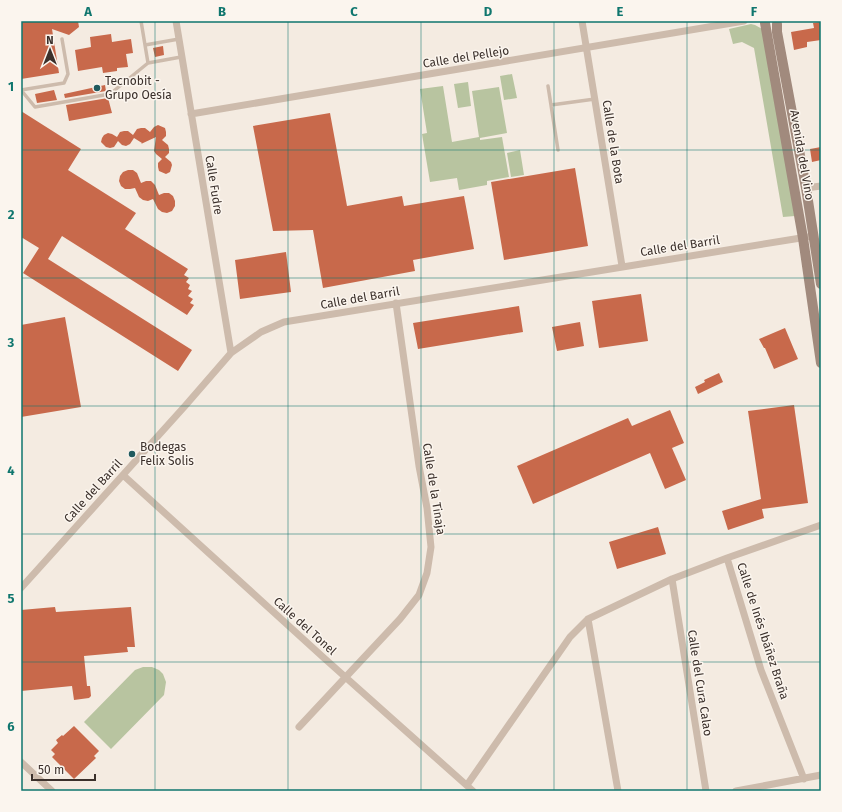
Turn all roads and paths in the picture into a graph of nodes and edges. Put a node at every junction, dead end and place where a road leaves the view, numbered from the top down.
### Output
1 (141, 21) edge
2 (176, 21) edge
3 (582, 21) edge
4 (744, 21) edge
5 (764, 22) edge
6 (778, 22) edge
7 (179, 39) junction
8 (62, 40) dead end
9 (145, 45) junction
10 (586, 48) junction
11 (182, 57) junction
12 (148, 62) junction
13 (548, 86) dead end
14 (21, 90) edge
15 (595, 99) junction
16 (551, 105) junction
17 (191, 114) junction
18 (558, 150) dead end
19 (821, 186) edge
20 (806, 188) junction
21 (808, 237) junction
22 (819, 258) edge
23 (622, 266) junction
24 (821, 284) edge
25 (396, 303) junction
26 (819, 333) edge
27 (230, 353) junction
28 (821, 363) edge
29 (123, 475) junction
30 (821, 525) edge
31 (727, 558) junction
32 (672, 579) junction
33 (21, 588) edge
34 (588, 619) junction
35 (346, 678) junction
36 (299, 727) dead end
37 (21, 762) edge
38 (821, 775) edge
39 (804, 779) junction
40 (467, 785) junction
41 (747, 790) edge
42 (52, 791) edge
43 (473, 791) edge
44 (618, 791) edge
45 (706, 791) edge
46 (736, 791) edge

1 - 9 lane
2 - 7 street, Calle Fudre
3 - 10 street, Calle de la Bota
4 - 10 street, Calle del Pellejo
5 - 6 street
5 - 21 street, Avenida del Vino
6 - 20 street, Avenida del Vino
7 - 9 lane
7 - 11 street, Calle Fudre
8 - 14 lane
9 - 12 lane
10 - 15 street, Calle de la Bota
10 - 17 street, Calle del Pellejo
11 - 12 lane
11 - 17 street, Calle Fudre
12 - 14 lane
13 - 16 lane
15 - 16 lane
15 - 23 street, Calle de la Bota
16 - 18 lane
17 - 27 street, Calle Fudre
19 - 20 street
20 - 21 street, Avenida del Vino
21 - 22 street, Avenida del Vino
21 - 23 street, Calle del Barril
21 - 26 street, Avenida del Vino
22 - 24 street, Avenida del Vino
23 - 25 street, Calle del Barril
25 - 27 street, Calle del Barril
25 - 35 street, Calle de la Tinaja
26 - 28 street, Avenida del Vino
27 - 29 street, Calle del Barril
29 - 33 street, Calle del Barril
29 - 35 street, Calle del Tonel
30 - 31 street
31 - 32 street
31 - 39 street, Calle de Inés Ibáñez Braña
32 - 34 street
32 - 45 street, Calle del Cura Calao
34 - 40 street
34 - 44 street
35 - 36 street, Calle de la Tinaja
35 - 40 street, Calle del Tonel
37 - 42 street
38 - 39 street
39 - 41 street
40 - 43 street, Calle del Tonel
41 - 46 street

